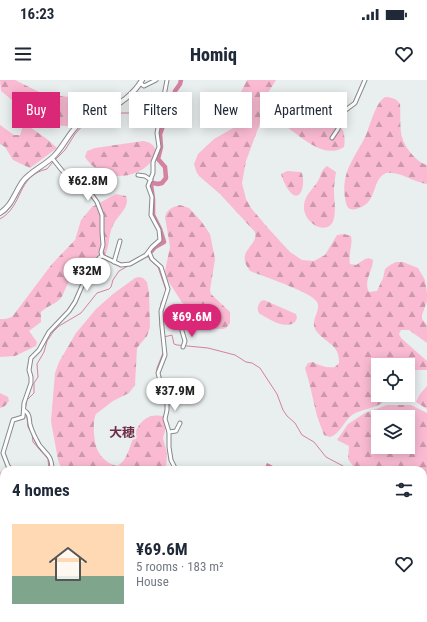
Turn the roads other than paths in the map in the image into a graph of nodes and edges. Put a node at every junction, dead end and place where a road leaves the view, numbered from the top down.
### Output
1 (156, 80) edge
2 (167, 80) edge
3 (365, 80) edge
4 (141, 82) edge
5 (144, 86) junction
6 (140, 89) dead end
7 (332, 138) dead end
8 (52, 158) junction
9 (138, 175) dead end
10 (151, 180) junction
11 (0, 213) edge
12 (120, 241) dead end
13 (148, 252) junction
14 (102, 256) junction
15 (114, 262) junction
16 (182, 331) dead end
17 (183, 347) dead end
18 (24, 410) junction
19 (180, 423) dead end
20 (169, 432) junction
21 (8, 466) edge
22 (52, 466) edge
23 (174, 466) edge

1 - 5 street
2 - 10 street
3 - 7 street
4 - 5 street
4 - 8 main road
5 - 6 street
8 - 11 main road
8 - 14 street
9 - 10 street
10 - 13 street
12 - 15 street
13 - 15 street
13 - 20 street
14 - 15 street
14 - 18 street
16 - 17 street
18 - 21 street
18 - 22 street
19 - 20 street
20 - 23 street

